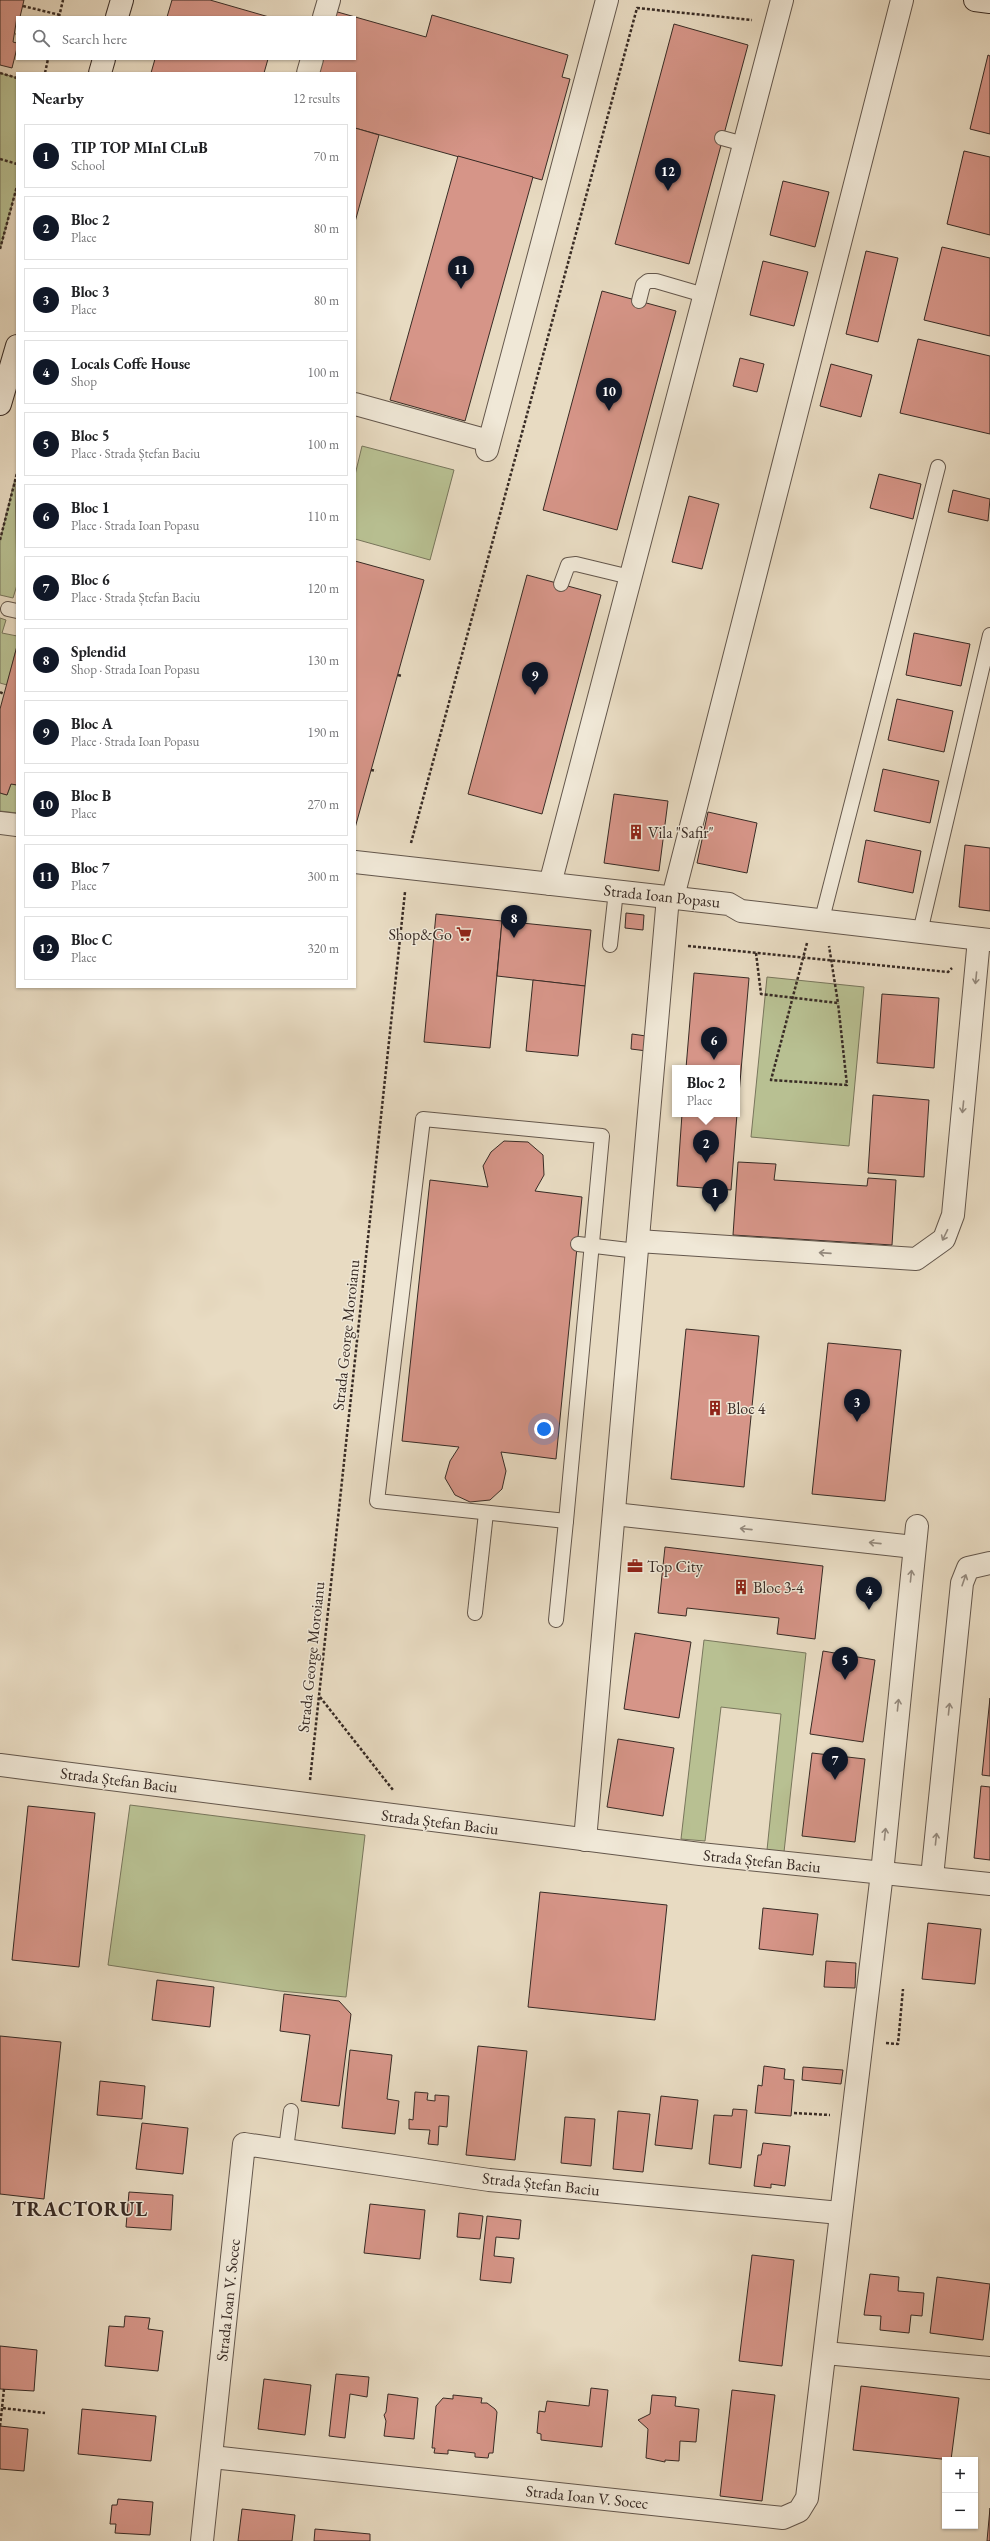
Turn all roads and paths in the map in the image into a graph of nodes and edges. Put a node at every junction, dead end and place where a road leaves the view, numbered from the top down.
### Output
1 (64, 0) edge
2 (122, 0) edge
3 (328, 0) edge
4 (607, 0) edge
5 (782, 0) edge
6 (902, 0) edge
7 (975, 0) edge
8 (990, 2) edge
9 (23, 6) dead end
10 (60, 16) edge
11 (117, 16) edge
12 (324, 16) edge
13 (753, 20) dead end
14 (48, 60) edge
15 (104, 60) edge
16 (312, 60) edge
17 (45, 72) edge
18 (100, 72) edge
19 (308, 72) edge
20 (0, 73) edge
21 (16, 78) edge
22 (722, 138) dead end
23 (744, 144) junction
24 (0, 159) edge
25 (16, 164) edge
26 (16, 190) edge
27 (0, 249) edge
28 (704, 295) junction
29 (639, 301) dead end
30 (16, 348) edge
31 (5, 370) edge
32 (0, 404) edge
33 (356, 404) edge
34 (938, 467) dead end
35 (16, 477) edge
36 (0, 540) edge
37 (630, 577) junction
38 (561, 584) dead end
39 (990, 635) edge
40 (986, 667) edge
41 (398, 675) dead end
42 (402, 676) dead end
43 (0, 692) edge
44 (4, 694) dead end
45 (372, 770) dead end
46 (376, 771) dead end
47 (0, 823) edge
48 (16, 825) edge
49 (411, 844) dead end
50 (356, 862) edge
51 (408, 868) junction
52 (550, 884) junction
53 (616, 891) junction
54 (670, 897) junction
55 (820, 920) junction
56 (920, 932) junction
57 (985, 939) edge
58 (610, 945) dead end
59 (664, 945) junction
60 (756, 953) junction
61 (803, 958) junction
62 (832, 961) junction
63 (953, 967) dead end
64 (793, 998) junction
65 (838, 1003) junction
66 (585, 1244) junction
67 (638, 1246) junction
68 (486, 1513) junction
69 (614, 1514) junction
70 (566, 1521) junction
71 (990, 1563) edge
72 (475, 1613) dead end
73 (556, 1620) dead end
74 (319, 1696) junction
75 (0, 1765) edge
76 (308, 1805) junction
77 (416, 1818) junction
78 (585, 1840) junction
79 (882, 1873) junction
80 (932, 1877) junction
81 (990, 1884) edge
82 (903, 1989) dead end
83 (861, 2041) junction
84 (291, 2111) dead end
85 (794, 2113) dead end
86 (852, 2116) junction
87 (244, 2144) joint
88 (286, 2149) junction
89 (840, 2212) junction
90 (825, 2353) junction
91 (990, 2368) edge
92 (4, 2389) dead end
93 (2, 2408) junction
94 (45, 2413) dead end
95 (0, 2426) edge
96 (212, 2457) junction
97 (202, 2541) edge

1 - 10 path
2 - 11 street
3 - 12 street
4 - 33 street
5 - 23 street
6 - 54 street
7 - 8 street
9 - 10 path
13 - 49 path
14 - 17 path
15 - 18 street
16 - 19 street
20 - 21 path
22 - 23 lane
23 - 28 street
24 - 25 path
26 - 27 path
28 - 29 lane
28 - 37 street
30 - 31 street
31 - 32 street
34 - 55 lane
35 - 36 path
37 - 38 lane
37 - 52 street
39 - 40 lane
40 - 56 lane
41 - 42 path
43 - 44 path
45 - 46 path
47 - 48 street
50 - 51 street, Strada Ioan Popasu
51 - 52 street, Strada Ioan Popasu
51 - 74 path, Strada George Moroianu
52 - 53 street, Strada Ioan Popasu
53 - 54 street, Strada Ioan Popasu
53 - 58 lane
54 - 55 street, Strada Ioan Popasu
54 - 59 street
55 - 56 street, Strada Ioan Popasu
55 - 61 path
55 - 62 path
56 - 57 street, Strada Ioan Popasu
57 -> 67 street
59 - 60 path
59 - 67 street
60 - 61 path
60 - 64 path
61 - 62 path
61 - 64 path
62 - 63 path
62 - 65 path
64 - 65 path
64 - 65 path
66 - 67 lane
66 - 68 lane
66 - 70 lane
67 - 69 street
68 - 70 lane
68 - 72 lane
69 - 78 street
79 -> 69 street
70 - 73 lane
80 -> 71 street
74 - 76 path, Strada George Moroianu
74 - 77 path
75 - 76 street, Strada Ștefan Baciu
76 - 77 street, Strada Ștefan Baciu
77 - 78 street, Strada Ștefan Baciu
78 - 79 street, Strada Ștefan Baciu
79 - 80 street, Strada Ștefan Baciu
79 - 83 street
80 - 81 street, Strada Ștefan Baciu
82 - 83 path
83 - 86 street
84 - 88 lane
85 - 86 path
86 - 89 street
87 - 88 street, Strada Ștefan Baciu
87 - 96 street, Strada Ioan V. Socec
88 - 89 street, Strada Ștefan Baciu
89 - 90 street
90 - 91 street
90 - 96 street, Strada Ioan V. Socec
92 - 93 path
93 - 94 path
93 - 95 path
96 - 97 street, Strada Ioan V. Socec

